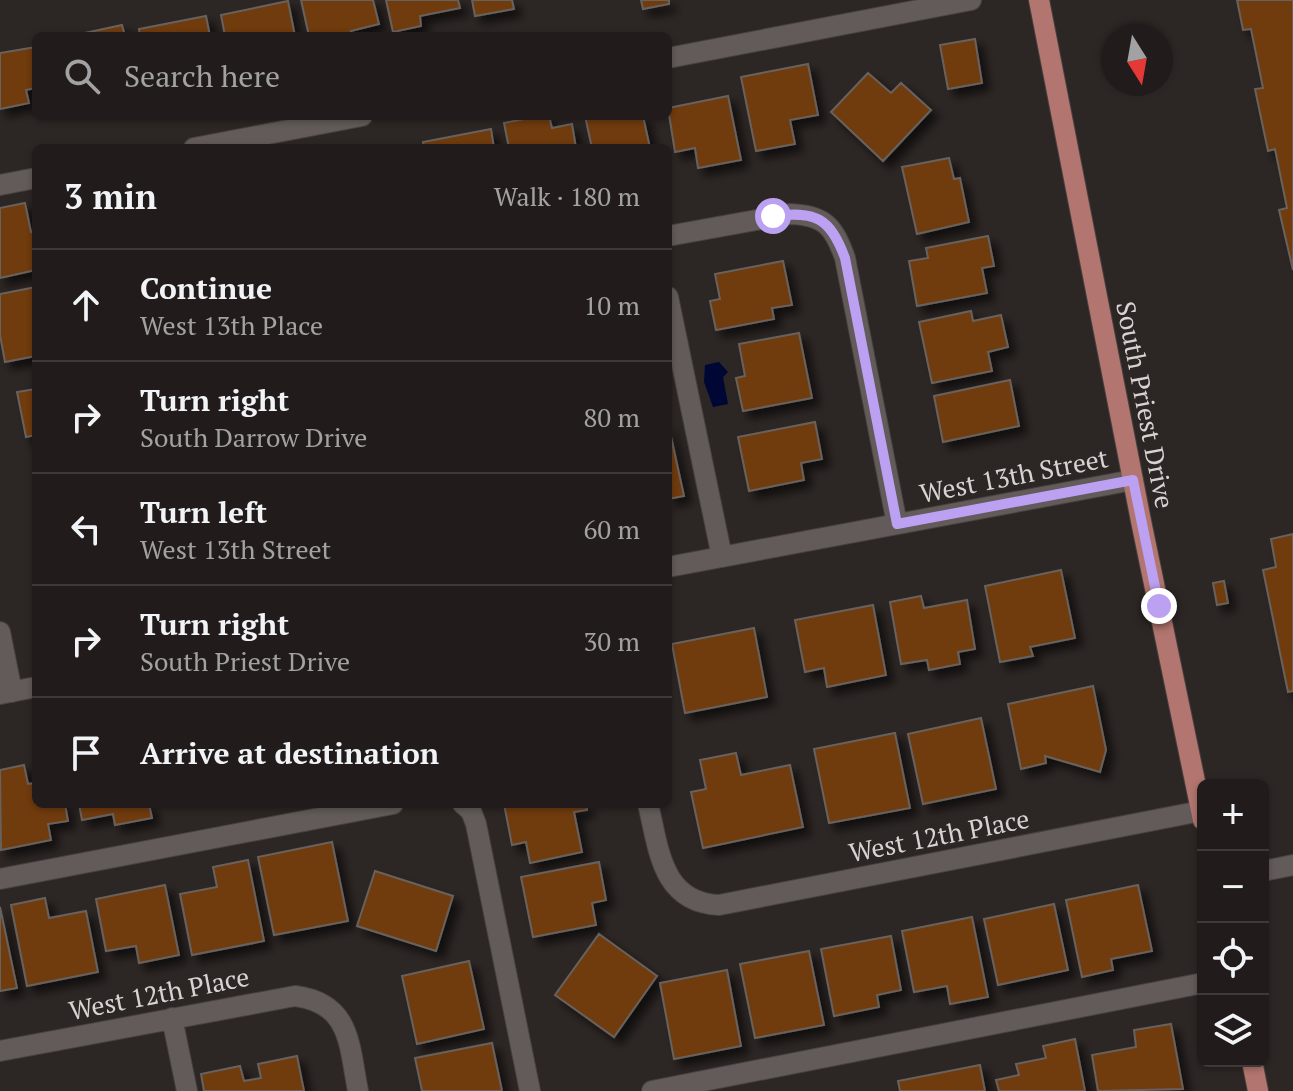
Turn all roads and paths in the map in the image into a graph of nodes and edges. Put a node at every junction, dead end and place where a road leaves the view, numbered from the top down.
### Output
1 (971, 0) edge
2 (1039, 0) edge
3 (672, 57) edge
4 (341, 120) edge
5 (215, 144) edge
6 (32, 179) edge
7 (0, 185) edge
8 (672, 235) edge
9 (672, 316) edge
10 (1133, 480) junction
11 (897, 524) junction
12 (722, 557) junction
13 (672, 566) edge
14 (0, 632) edge
15 (32, 688) edge
16 (6, 693) edge
17 (1197, 791) edge
18 (372, 808) edge
19 (468, 808) edge
20 (649, 808) edge
21 (1197, 816) edge
22 (1293, 865) edge
23 (1269, 870) edge
24 (0, 879) edge
25 (1197, 984) edge
26 (172, 1018) junction
27 (0, 1051) edge
28 (1253, 1067) edge
29 (187, 1091) edge
30 (358, 1091) edge
31 (530, 1091) edge
32 (652, 1091) edge
33 (1258, 1091) edge

1 - 3 street
2 - 10 main road, South Priest Drive
4 - 5 street
6 - 7 street
8 - 11 street
9 - 12 street
10 - 11 street, West 13th Street
10 - 17 main road, South Priest Drive
11 - 12 street, West 13th Street
12 - 13 street, West 13th Street
14 - 16 street
15 - 16 street
18 - 24 street
19 - 31 street
20 - 21 street, West 12th Place
22 - 23 street
25 - 32 street
26 - 27 street, West 12th Place
26 - 29 street
26 - 30 street, West 12th Place
28 - 33 main road

